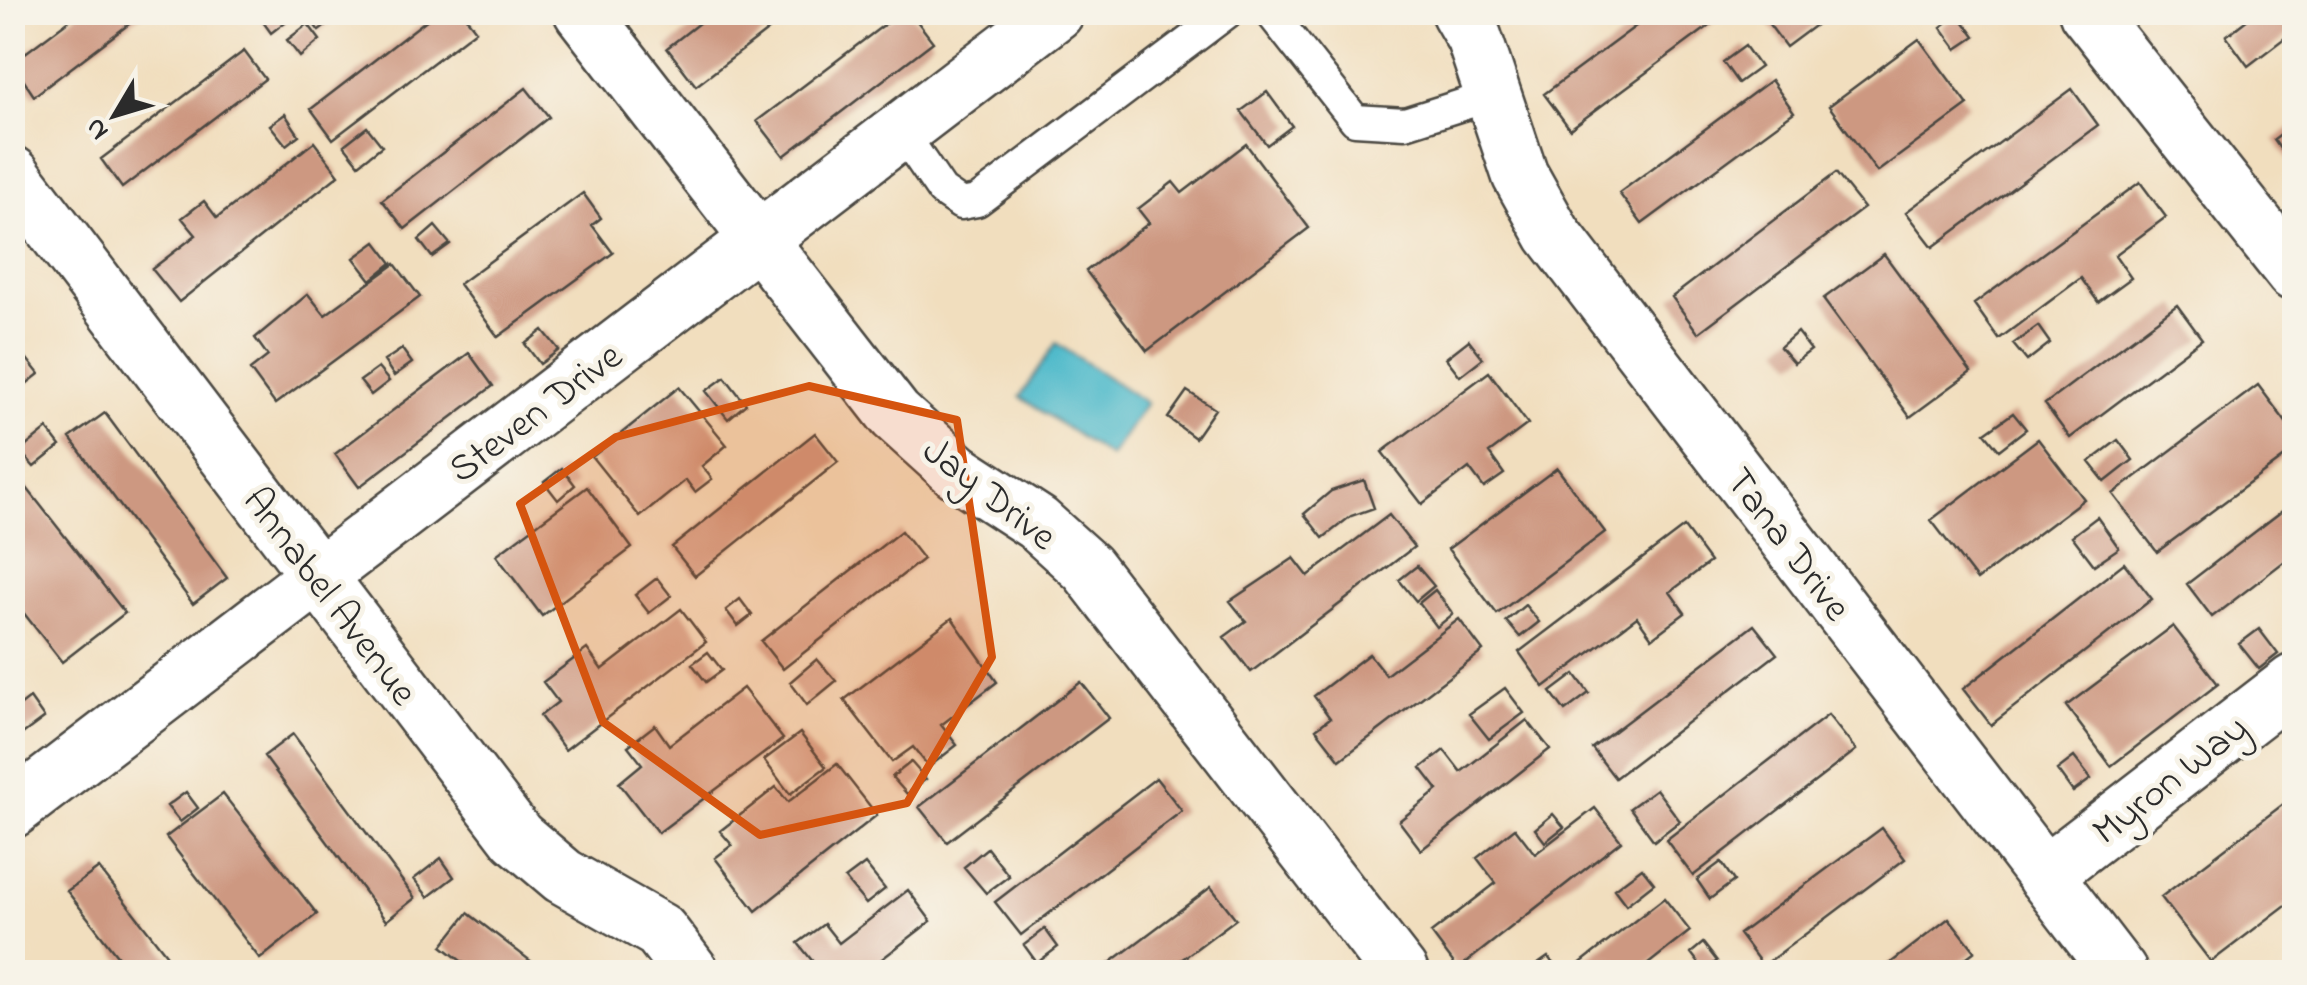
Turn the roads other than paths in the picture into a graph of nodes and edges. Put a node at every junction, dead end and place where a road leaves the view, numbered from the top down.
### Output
1 (582, 12) edge
2 (1228, 12) edge
3 (1270, 12) edge
4 (1459, 12) edge
5 (2087, 12) edge
6 (1035, 19) edge
7 (1493, 95) junction
8 (901, 131) junction
9 (12, 174) edge
10 (758, 240) junction
11 (2294, 273) edge
12 (318, 576) junction
13 (2294, 682) edge
14 (12, 810) edge
15 (2044, 875) junction
16 (691, 972) edge
17 (1400, 972) edge
18 (2119, 972) edge

1 - 10 street, Jay Drive
2 - 8 lane
3 - 7 lane
4 - 7 street, Tana Drive
5 - 11 street
6 - 8 street, Steven Drive
7 - 15 street, Tana Drive
8 - 10 street, Steven Drive
9 - 12 street, Annabel Avenue
10 - 12 street, Steven Drive
10 - 17 street, Jay Drive
12 - 14 street, Steven Drive
12 - 16 street, Annabel Avenue
13 - 15 street, Myron Way
15 - 18 street, Tana Drive

